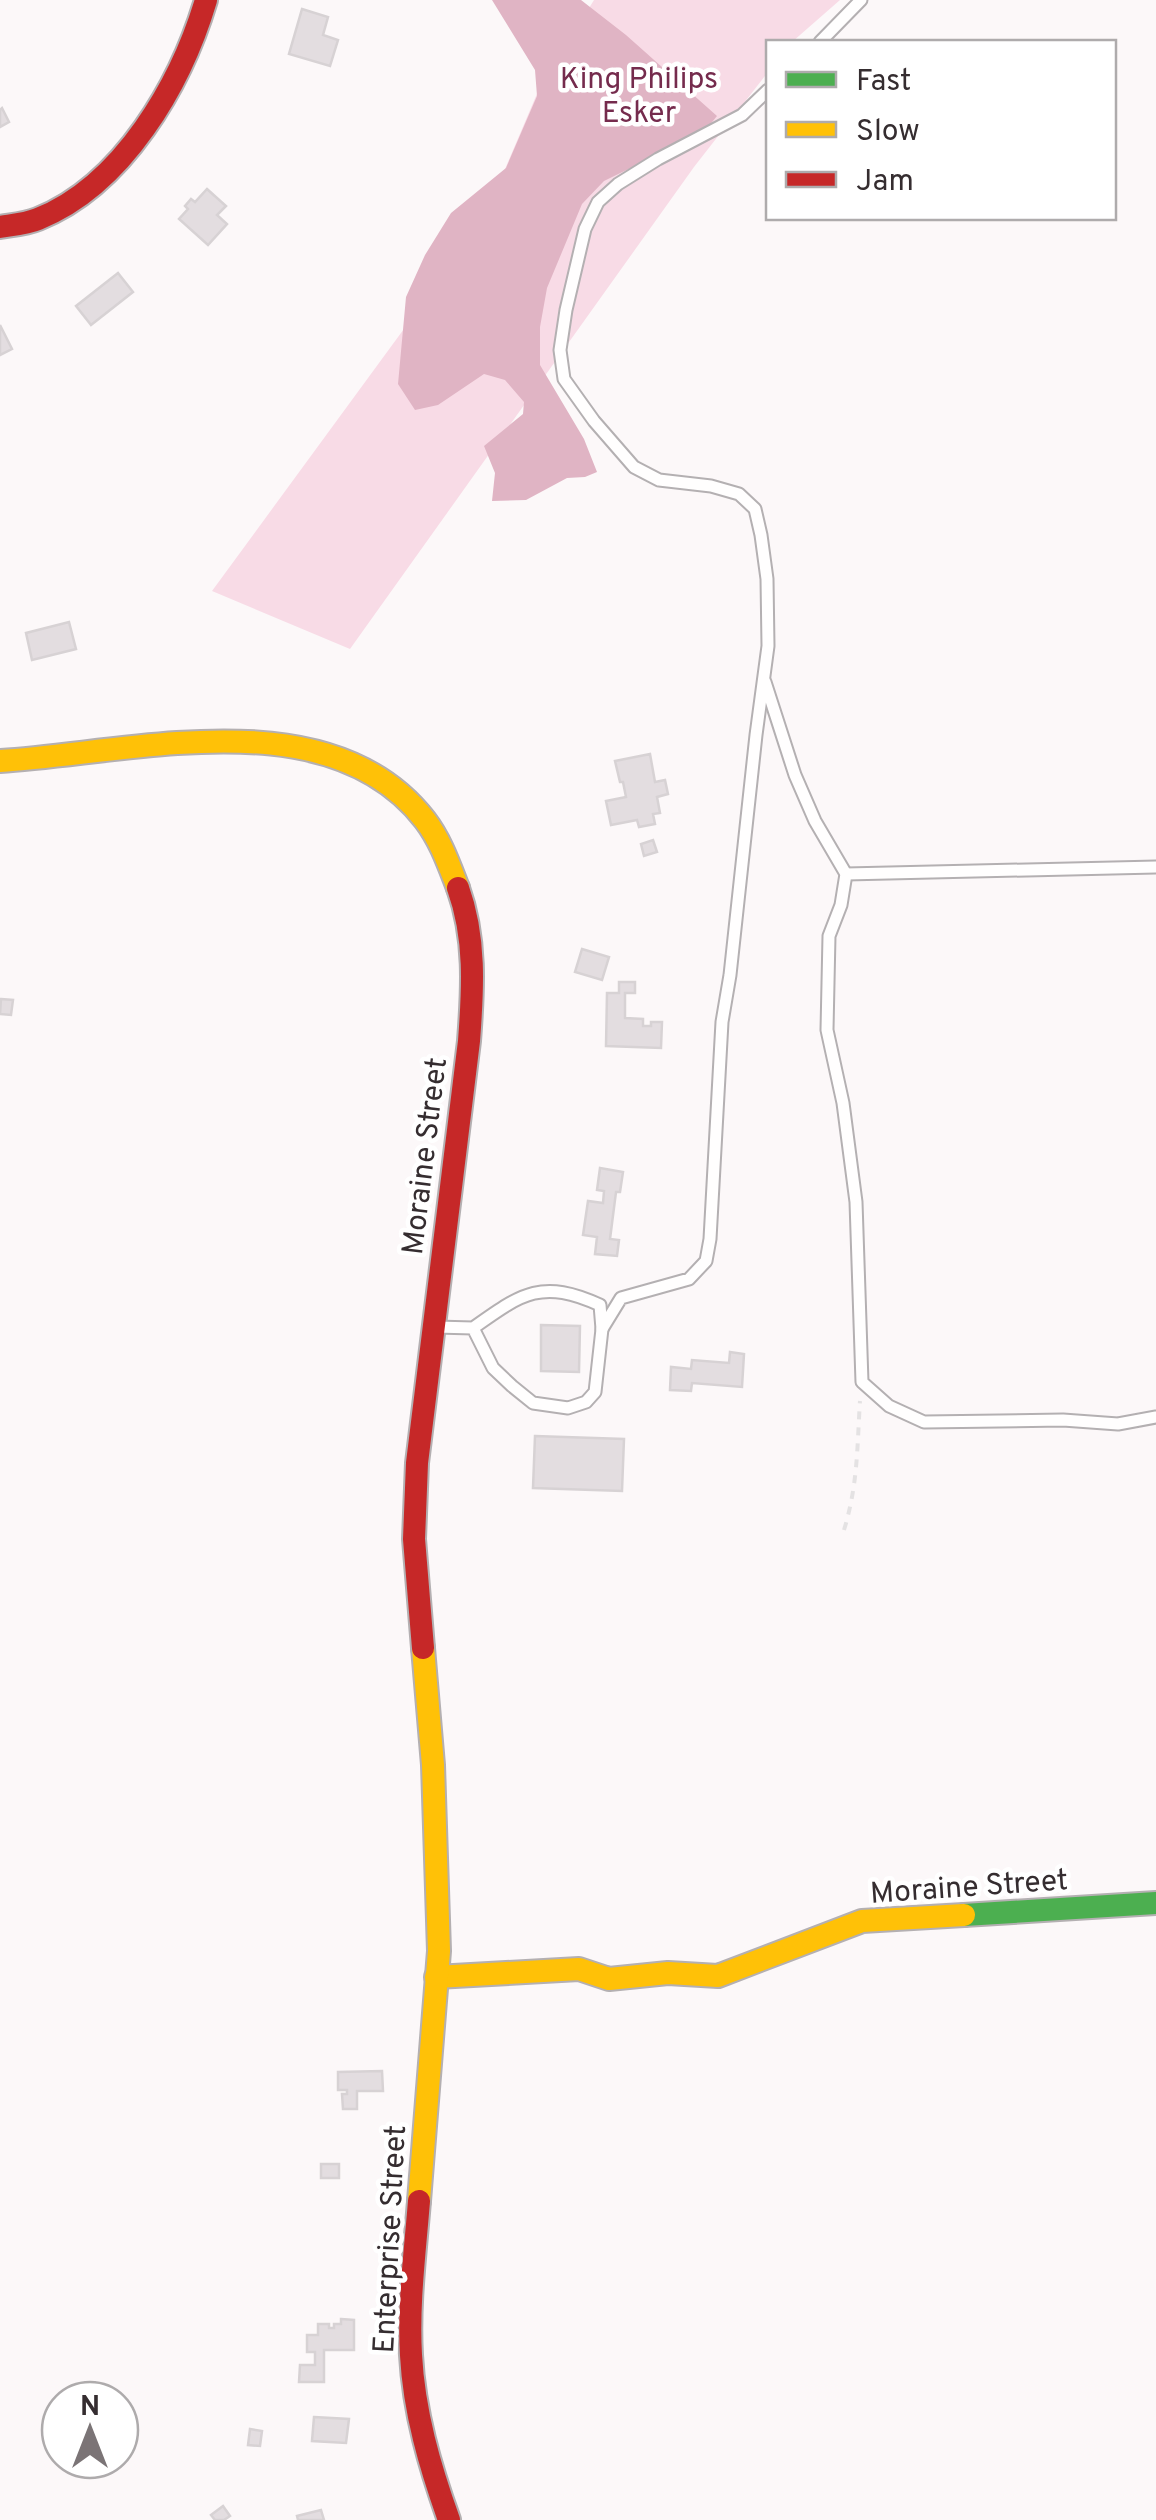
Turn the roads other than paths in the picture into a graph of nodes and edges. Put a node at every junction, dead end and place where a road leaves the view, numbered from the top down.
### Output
1 (206, 0) edge
2 (860, 0) edge
3 (822, 40) edge
4 (766, 92) edge
5 (0, 228) edge
6 (764, 678) junction
7 (0, 760) edge
8 (1156, 867) edge
9 (846, 874) junction
10 (432, 1326) junction
11 (473, 1328) junction
12 (602, 1328) junction
13 (1156, 1417) edge
14 (1156, 1903) edge
15 (437, 1966) junction
16 (449, 2520) edge

1 - 5 main road
2 - 3 lane
4 - 6 lane
6 - 9 lane
6 - 12 lane
7 - 10 main road, Moraine Street
8 - 9 lane
9 - 13 lane
10 - 11 lane
10 - 15 main road, Moraine Street
11 - 12 lane
11 - 12 lane
14 - 15 main road, Moraine Street
15 - 16 main road, Enterprise Street

